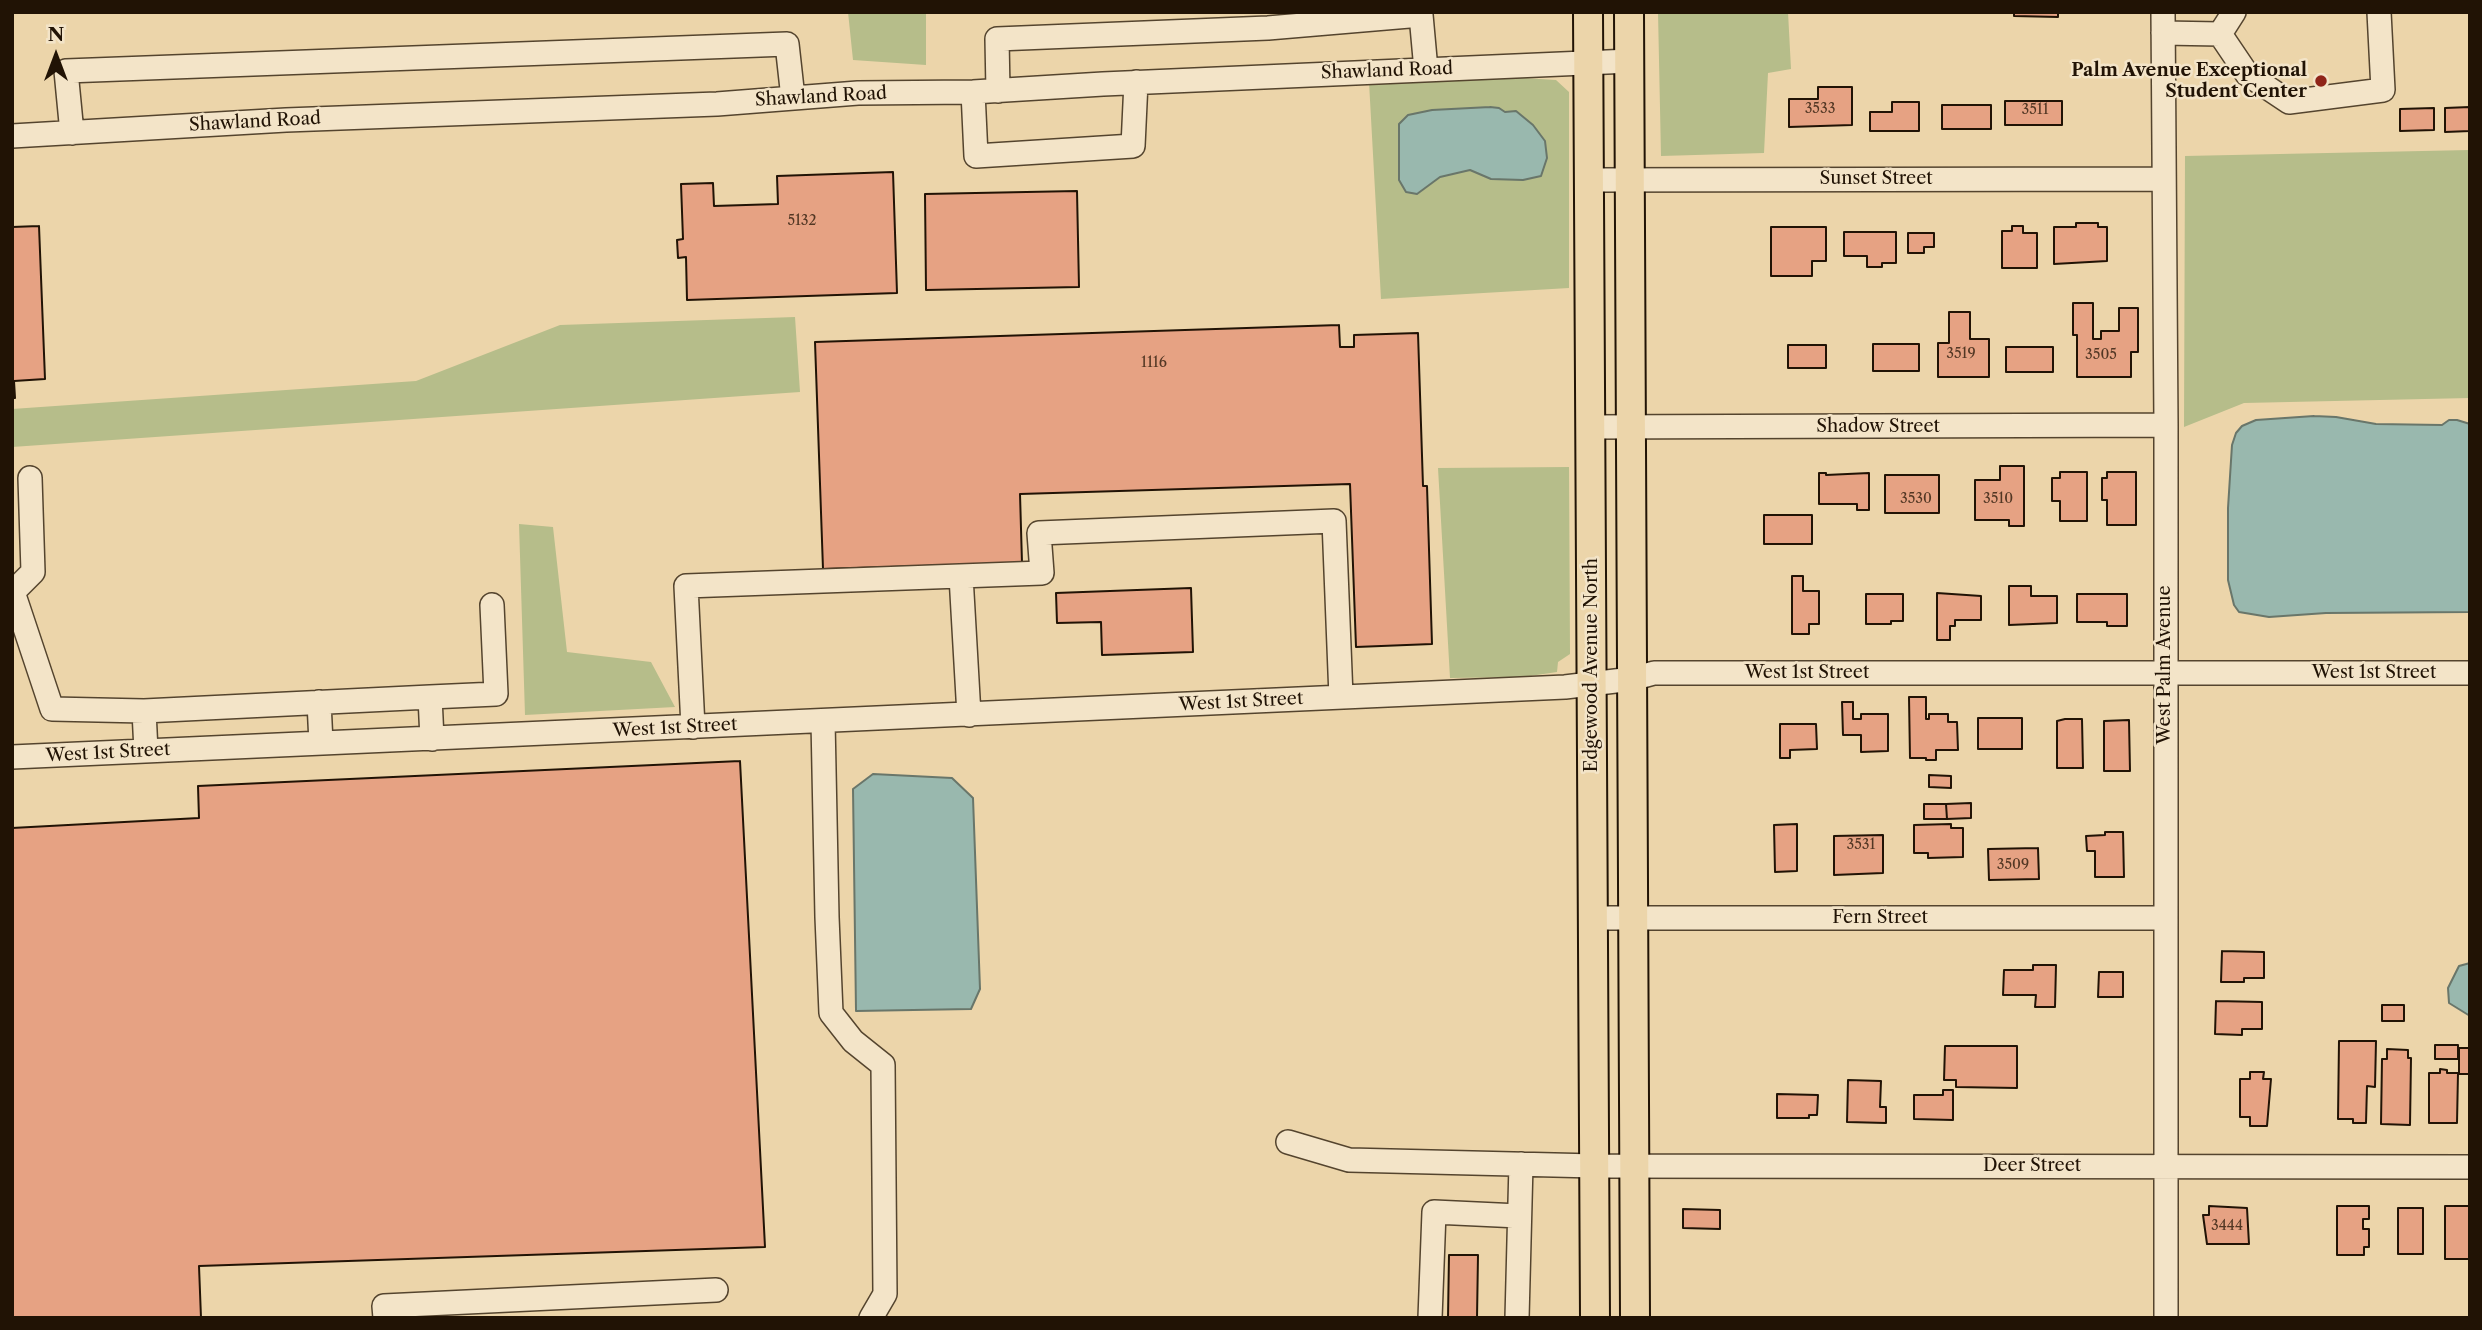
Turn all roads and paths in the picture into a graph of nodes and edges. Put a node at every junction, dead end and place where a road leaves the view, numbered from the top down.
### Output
1 (1588, 12) edge
2 (1629, 12) edge
3 (2234, 12) edge
4 (2379, 12) edge
5 (2163, 23) edge
6 (2220, 34) junction
7 (1630, 61) junction
8 (1589, 62) junction
9 (1426, 70) junction
10 (1136, 82) junction
11 (998, 91) junction
12 (973, 92) junction
13 (793, 98) junction
14 (72, 133) junction
15 (12, 136) edge
16 (1630, 179) junction
17 (2163, 179) junction
18 (1589, 180) junction
19 (2166, 425) junction
20 (1590, 428) junction
21 (1631, 428) junction
22 (30, 478) dead end
23 (961, 576) junction
24 (492, 605) dead end
25 (2165, 671) junction
26 (2470, 673) edge
27 (1632, 679) junction
28 (1592, 684) junction
29 (430, 696) junction
30 (1341, 697) junction
31 (319, 702) junction
32 (144, 711) junction
33 (969, 715) junction
34 (823, 721) junction
35 (693, 727) junction
36 (432, 739) junction
37 (321, 743) junction
38 (146, 751) junction
39 (12, 757) edge
40 (1594, 918) junction
41 (1632, 918) junction
42 (2166, 918) junction
43 (1288, 1142) dead end
44 (1521, 1164) junction
45 (1595, 1166) junction
46 (1633, 1166) junction
47 (2166, 1166) junction
48 (2470, 1167) edge
49 (1520, 1216) junction
50 (716, 1290) dead end
51 (384, 1312) edge
52 (871, 1318) edge
53 (1430, 1318) edge
54 (1517, 1318) edge
55 (1595, 1318) edge
56 (1635, 1318) edge
57 (2166, 1318) edge

1 - 8 main road, Edgewood Avenue North
2 - 7 main road
3 - 6 street
4 - 6 street
5 - 6 street
5 - 17 street, West Palm Avenue
7 - 8 street, Shawland Road
7 - 16 main road
8 - 9 street, Shawland Road
8 - 18 main road, Edgewood Avenue North
9 - 10 street, Shawland Road
9 - 11 street
10 - 11 street, Shawland Road
10 - 12 street
11 - 12 street, Shawland Road
12 - 13 street, Shawland Road
13 - 14 street, Shawland Road
13 - 14 street
14 - 15 street, Shawland Road
16 - 17 street, Sunset Street
16 - 18 street, Sunset Street
16 - 21 main road
17 - 19 street, West Palm Avenue
18 - 20 main road, Edgewood Avenue North
19 - 21 street, Shadow Street
19 - 25 street, West Palm Avenue
20 - 21 street, Shadow Street
20 - 28 main road, Edgewood Avenue North
21 - 27 main road
22 - 32 street
23 - 30 street
23 - 33 street
23 - 35 street
24 - 29 street
25 - 26 street, West 1st Street
25 - 27 street, West 1st Street
25 - 42 street, West Palm Avenue
27 - 28 street, West 1st Street
27 - 41 main road
28 - 30 street, West 1st Street
28 - 40 main road, Edgewood Avenue North
29 - 31 street
29 - 36 street
30 - 33 street, West 1st Street
31 - 32 street
31 - 37 street
32 - 38 street
33 - 34 street, West 1st Street
34 - 35 street, West 1st Street
34 - 52 street
35 - 36 street, West 1st Street
36 - 37 street, West 1st Street
37 - 38 street, West 1st Street
38 - 39 street, West 1st Street
40 - 41 street, Fern Street
40 - 45 main road, Edgewood Avenue North
41 - 42 street, Fern Street
41 - 46 main road
42 - 47 street, West Palm Avenue
43 - 44 street, Deer Street
44 - 45 street, Deer Street
44 - 49 street
45 - 46 street, Deer Street
45 - 55 main road, Edgewood Avenue North
46 - 47 street, Deer Street
46 - 56 main road
47 - 48 street, Deer Street
47 - 57 street, West Palm Avenue
49 - 53 street
49 - 54 street
50 - 51 street

